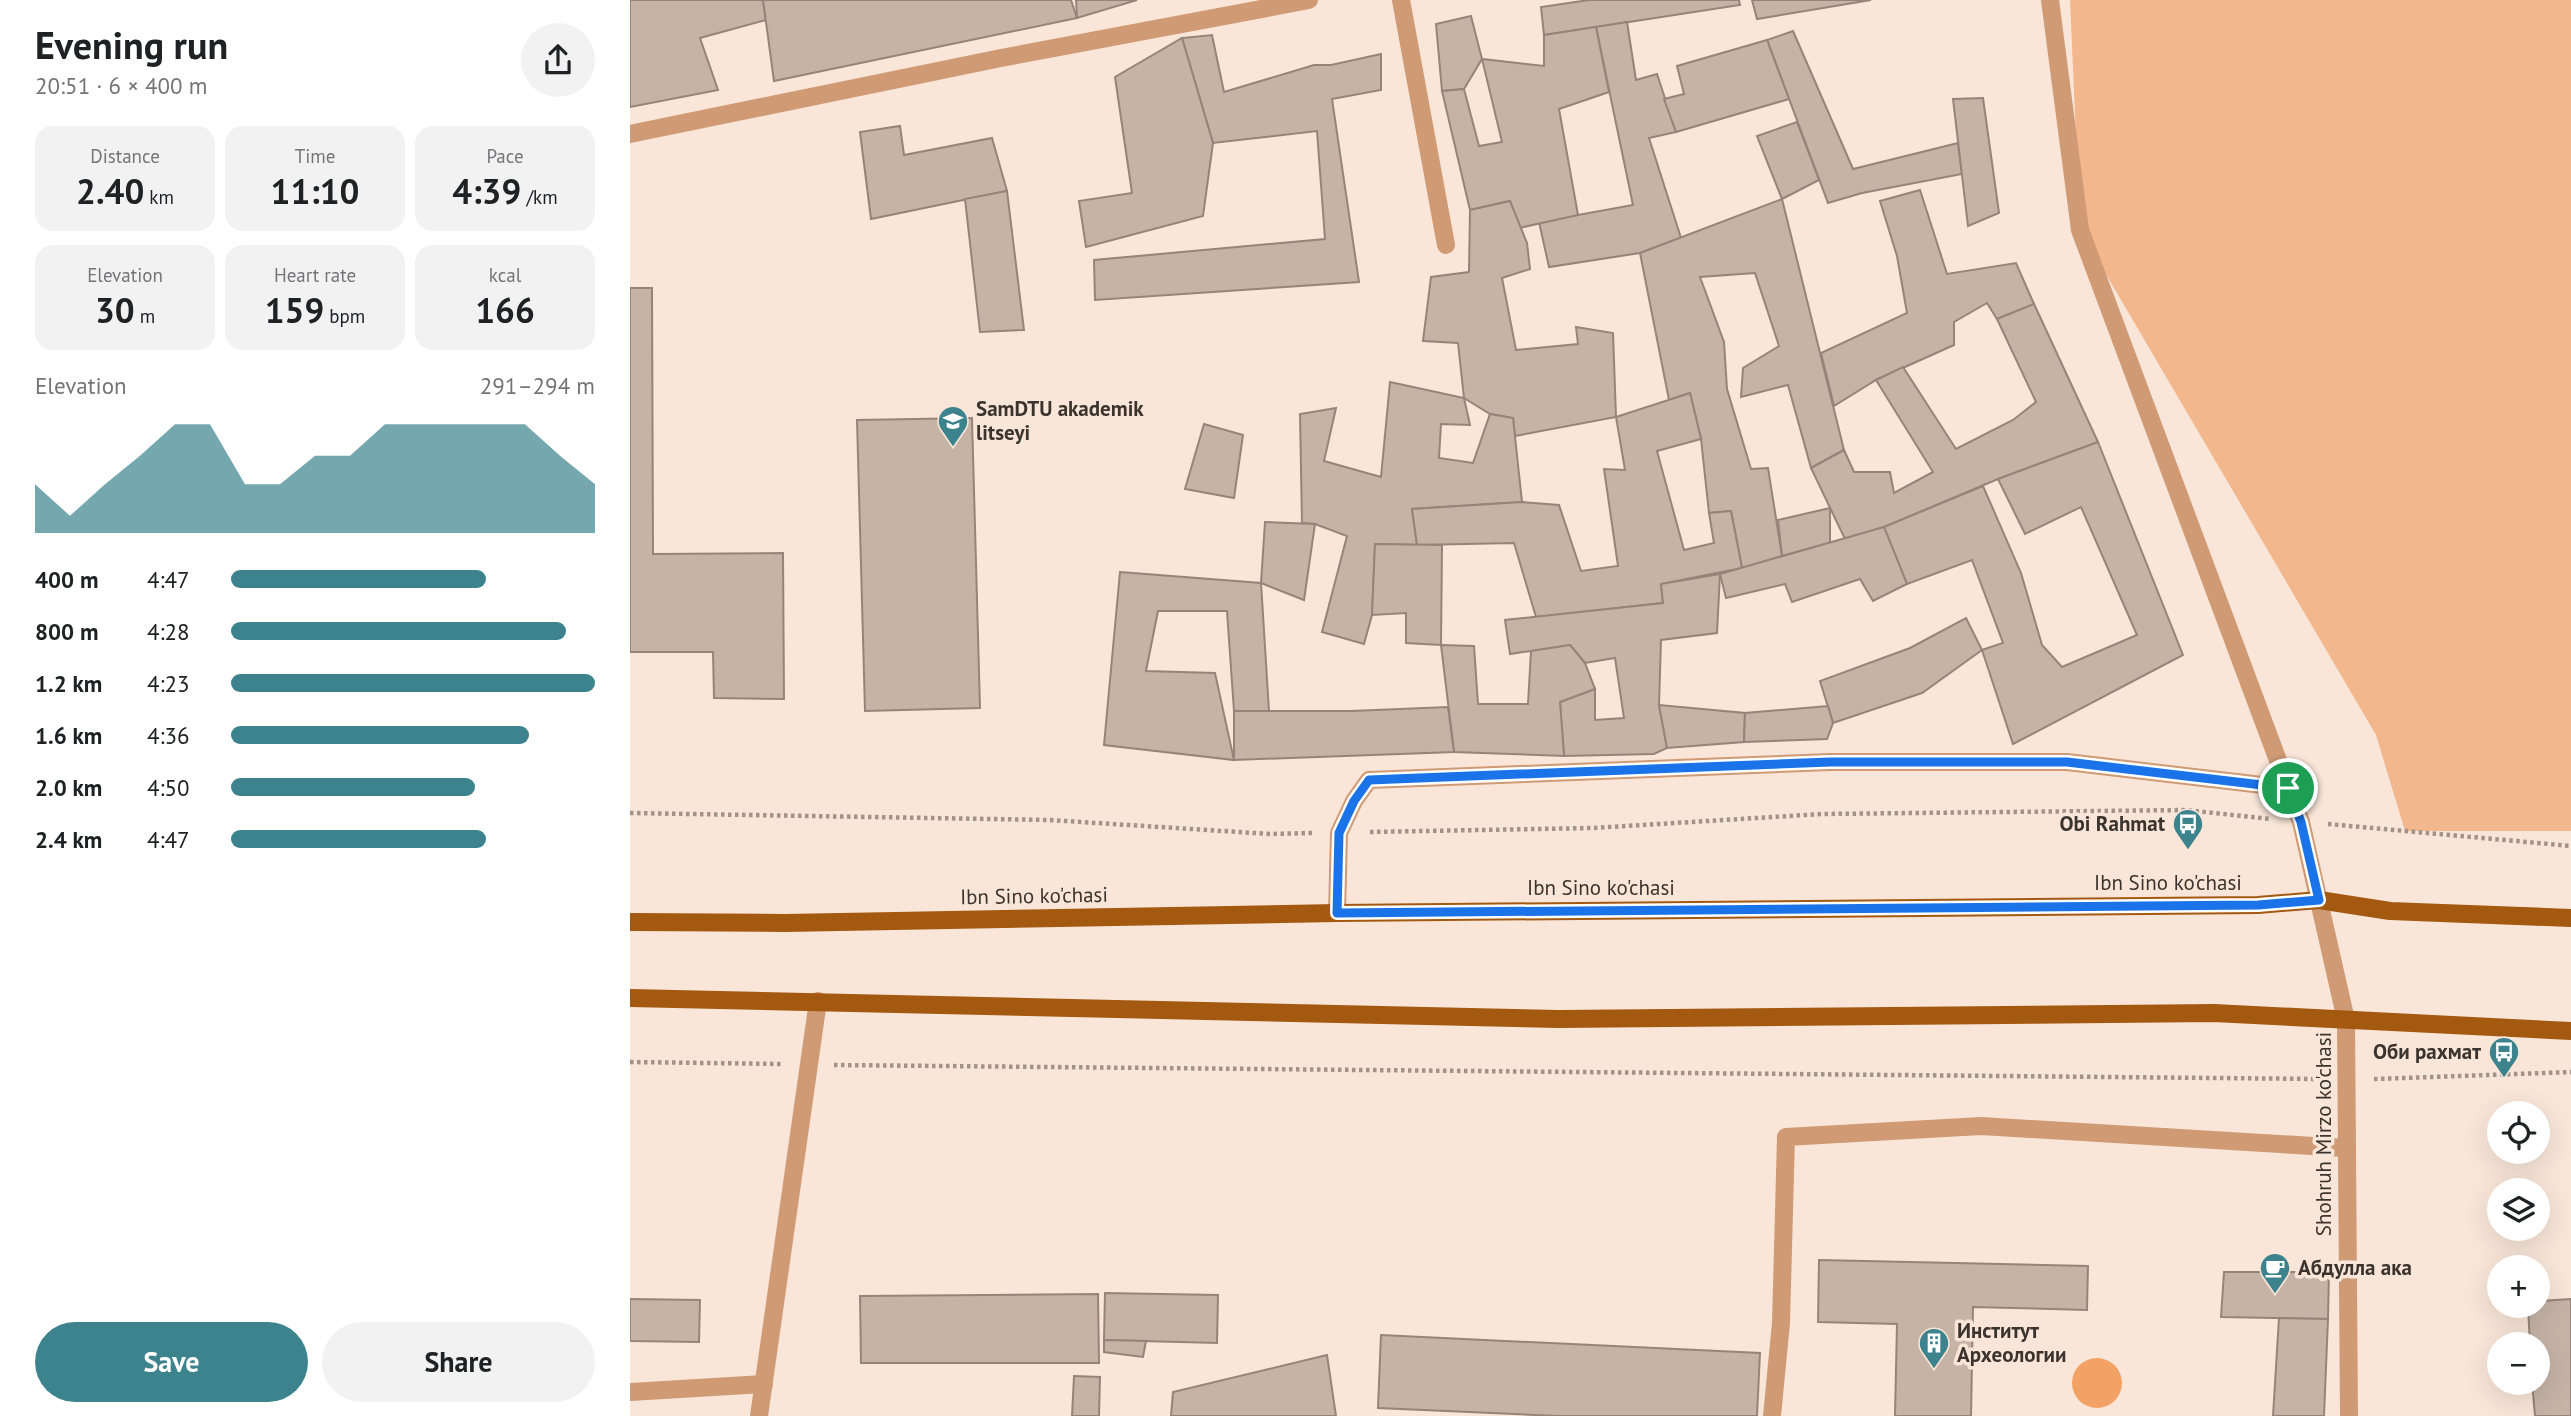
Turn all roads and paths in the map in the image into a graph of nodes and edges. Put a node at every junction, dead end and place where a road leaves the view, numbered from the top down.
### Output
1 (1309, 0) edge
2 (1401, 0) edge
3 (2050, 0) edge
4 (1279, 3) edge
5 (630, 134) edge
6 (1446, 245) dead end
7 (2288, 788) junction
8 (630, 813) edge
9 (2301, 822) junction
10 (1339, 833) junction
11 (2571, 846) edge
12 (2319, 900) junction
13 (1337, 913) junction
14 (2571, 918) edge
15 (630, 922) edge
16 (630, 998) edge
17 (818, 1001) junction
18 (2346, 1020) junction
19 (2571, 1031) edge
20 (630, 1062) edge
21 (809, 1064) junction
22 (2571, 1072) edge
23 (2346, 1080) junction
24 (2346, 1148) junction
25 (764, 1384) junction
26 (630, 1392) edge
27 (759, 1416) edge
28 (1772, 1416) edge
29 (2349, 1416) edge

1 - 4 street
2 - 6 street
3 - 7 street, Shohruh Mirzo ko'chasi
4 - 5 street
7 - 9 street, Shohruh Mirzo ko'chasi
7 - 10 street
8 - 10 path
9 - 10 path
9 - 11 path
9 - 12 street, Shohruh Mirzo ko'chasi
10 - 13 street
12 - 13 main road, Ibn Sino ko'chasi
12 - 14 main road, Ibn Sino ko'chasi
12 - 18 street, Shohruh Mirzo ko'chasi
13 - 15 main road, Ibn Sino ko'chasi
16 - 17 main road
17 - 18 main road
17 - 21 street
18 - 19 main road
18 - 23 street, Shohruh Mirzo ko'chasi
20 - 21 path
21 - 23 path
21 - 25 street
22 - 23 path
23 - 24 street, Shohruh Mirzo ko'chasi
24 - 28 street
24 - 29 street, Shohruh Mirzo ko'chasi
25 - 26 street
25 - 27 street

